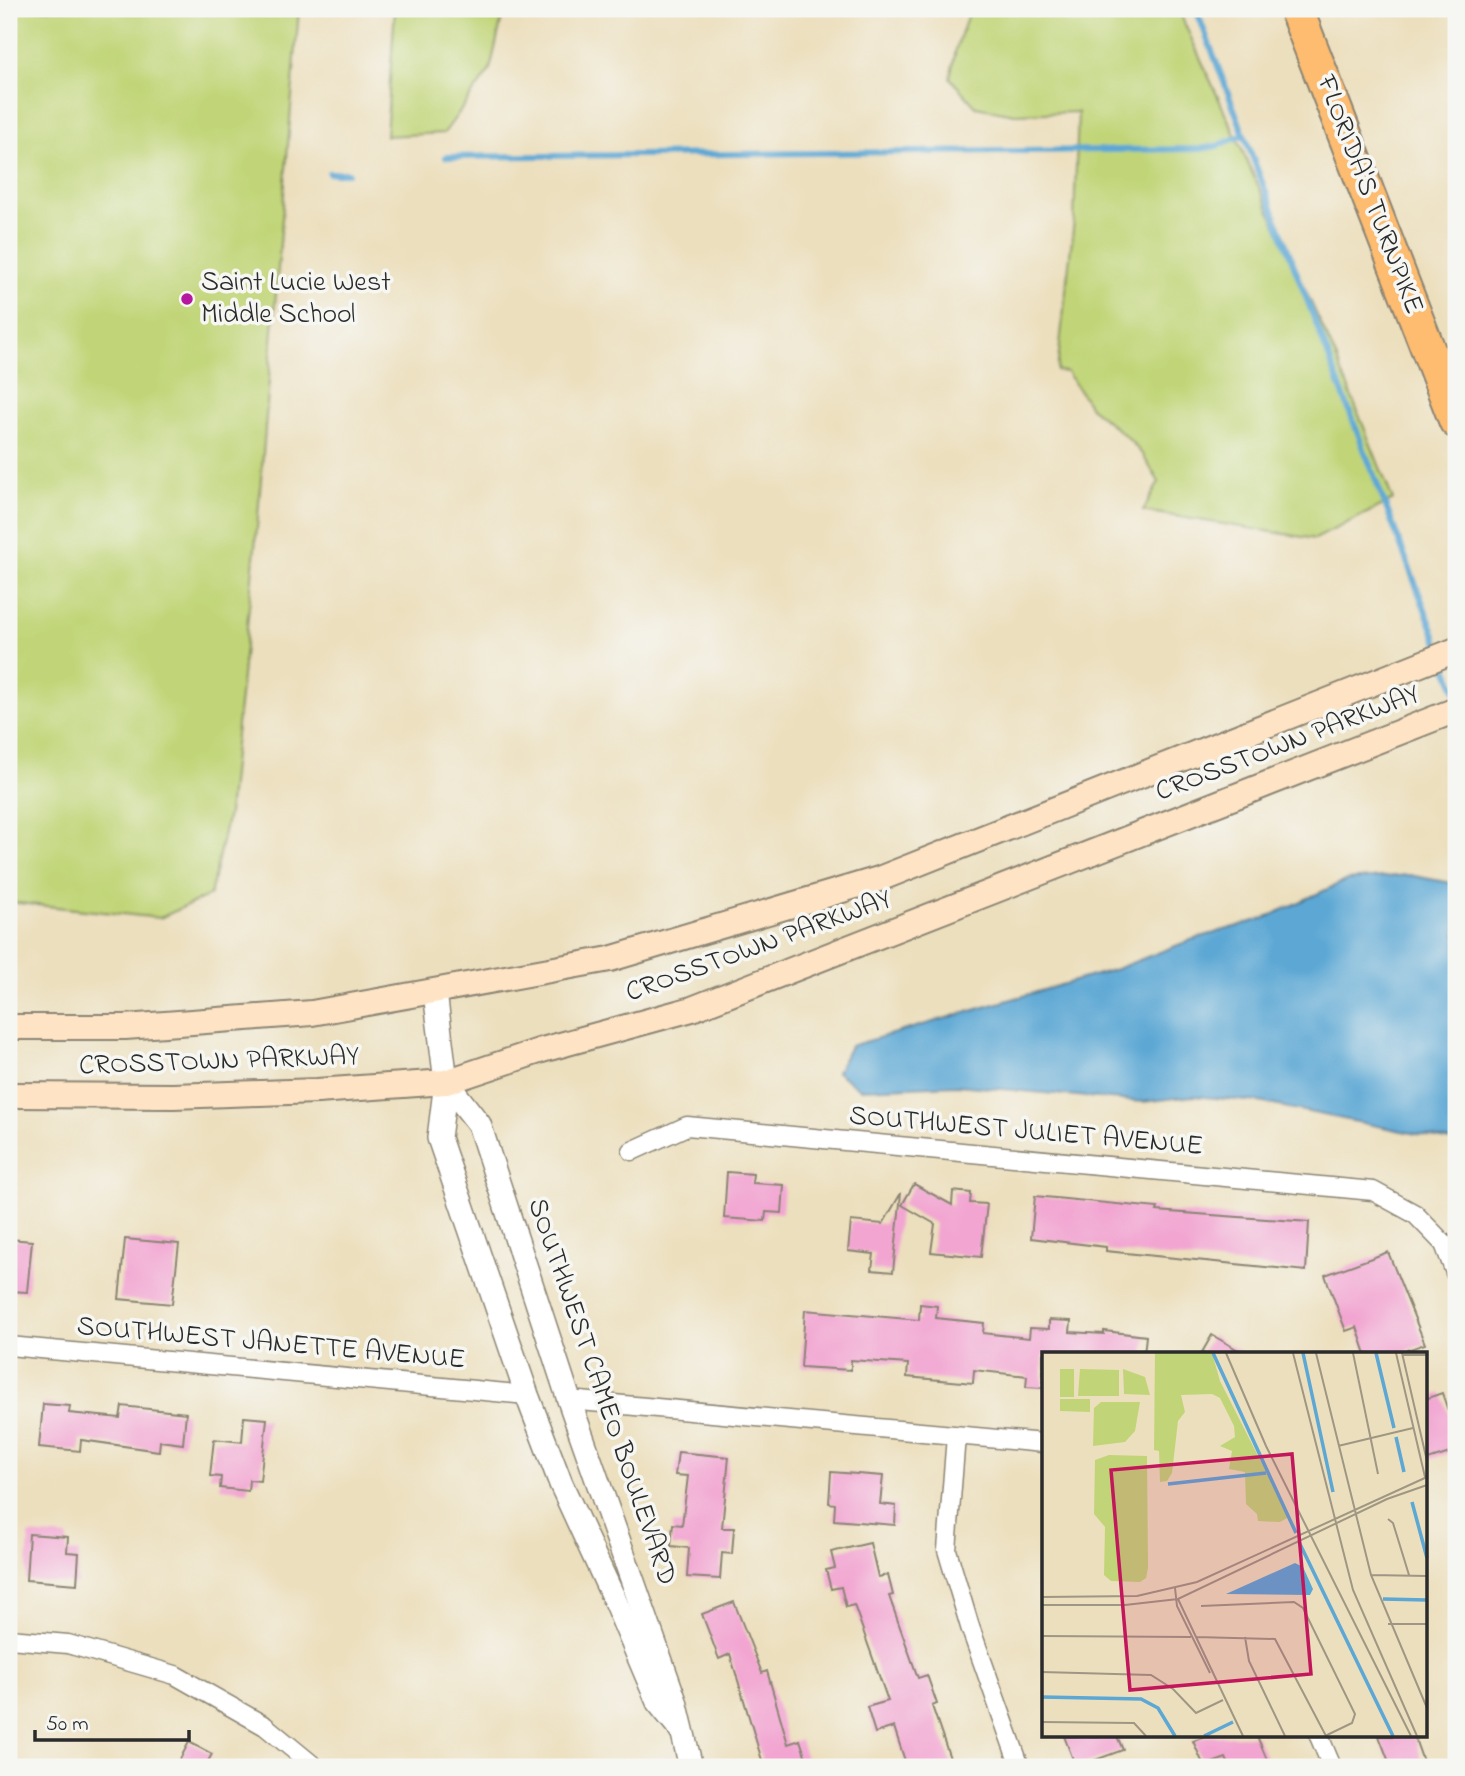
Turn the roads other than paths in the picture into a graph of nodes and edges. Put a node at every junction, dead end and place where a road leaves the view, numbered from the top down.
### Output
1 (1296, 9) edge
2 (1456, 421) edge
3 (1456, 650) edge
4 (1456, 710) edge
5 (435, 992) junction
6 (9, 1027) edge
7 (446, 1082) junction
8 (9, 1095) edge
9 (632, 1151) dead end
10 (1456, 1275) edge
11 (9, 1346) edge
12 (527, 1395) junction
13 (569, 1400) junction
14 (956, 1436) junction
15 (1042, 1444) edge
16 (9, 1639) edge
17 (681, 1730) junction
18 (1320, 1738) edge
19 (314, 1767) edge
20 (691, 1767) edge
21 (1020, 1767) edge
22 (1332, 1767) edge

1 - 2 highway, FLORIDA'S TURNPIKE
3 - 5 main road, CROSSTOWN PARKWAY
4 - 7 main road, CROSSTOWN PARKWAY
5 - 6 main road, CROSSTOWN PARKWAY
5 - 7 street, SOUTHWEST CAMEO BOULEVARD
7 - 8 main road, CROSSTOWN PARKWAY
7 - 12 street, SOUTHWEST CAMEO BOULEVARD
7 - 13 street, SOUTHWEST CAMEO BOULEVARD
9 - 10 street, SOUTHWEST JULIET AVENUE
11 - 12 street, SOUTHWEST JANETTE AVENUE
12 - 17 street, SOUTHWEST CAMEO BOULEVARD
13 - 14 street
13 - 17 street, SOUTHWEST CAMEO BOULEVARD
14 - 15 street
14 - 21 street
16 - 19 street
17 - 20 street, SOUTHWEST CAMEO BOULEVARD
18 - 22 street

